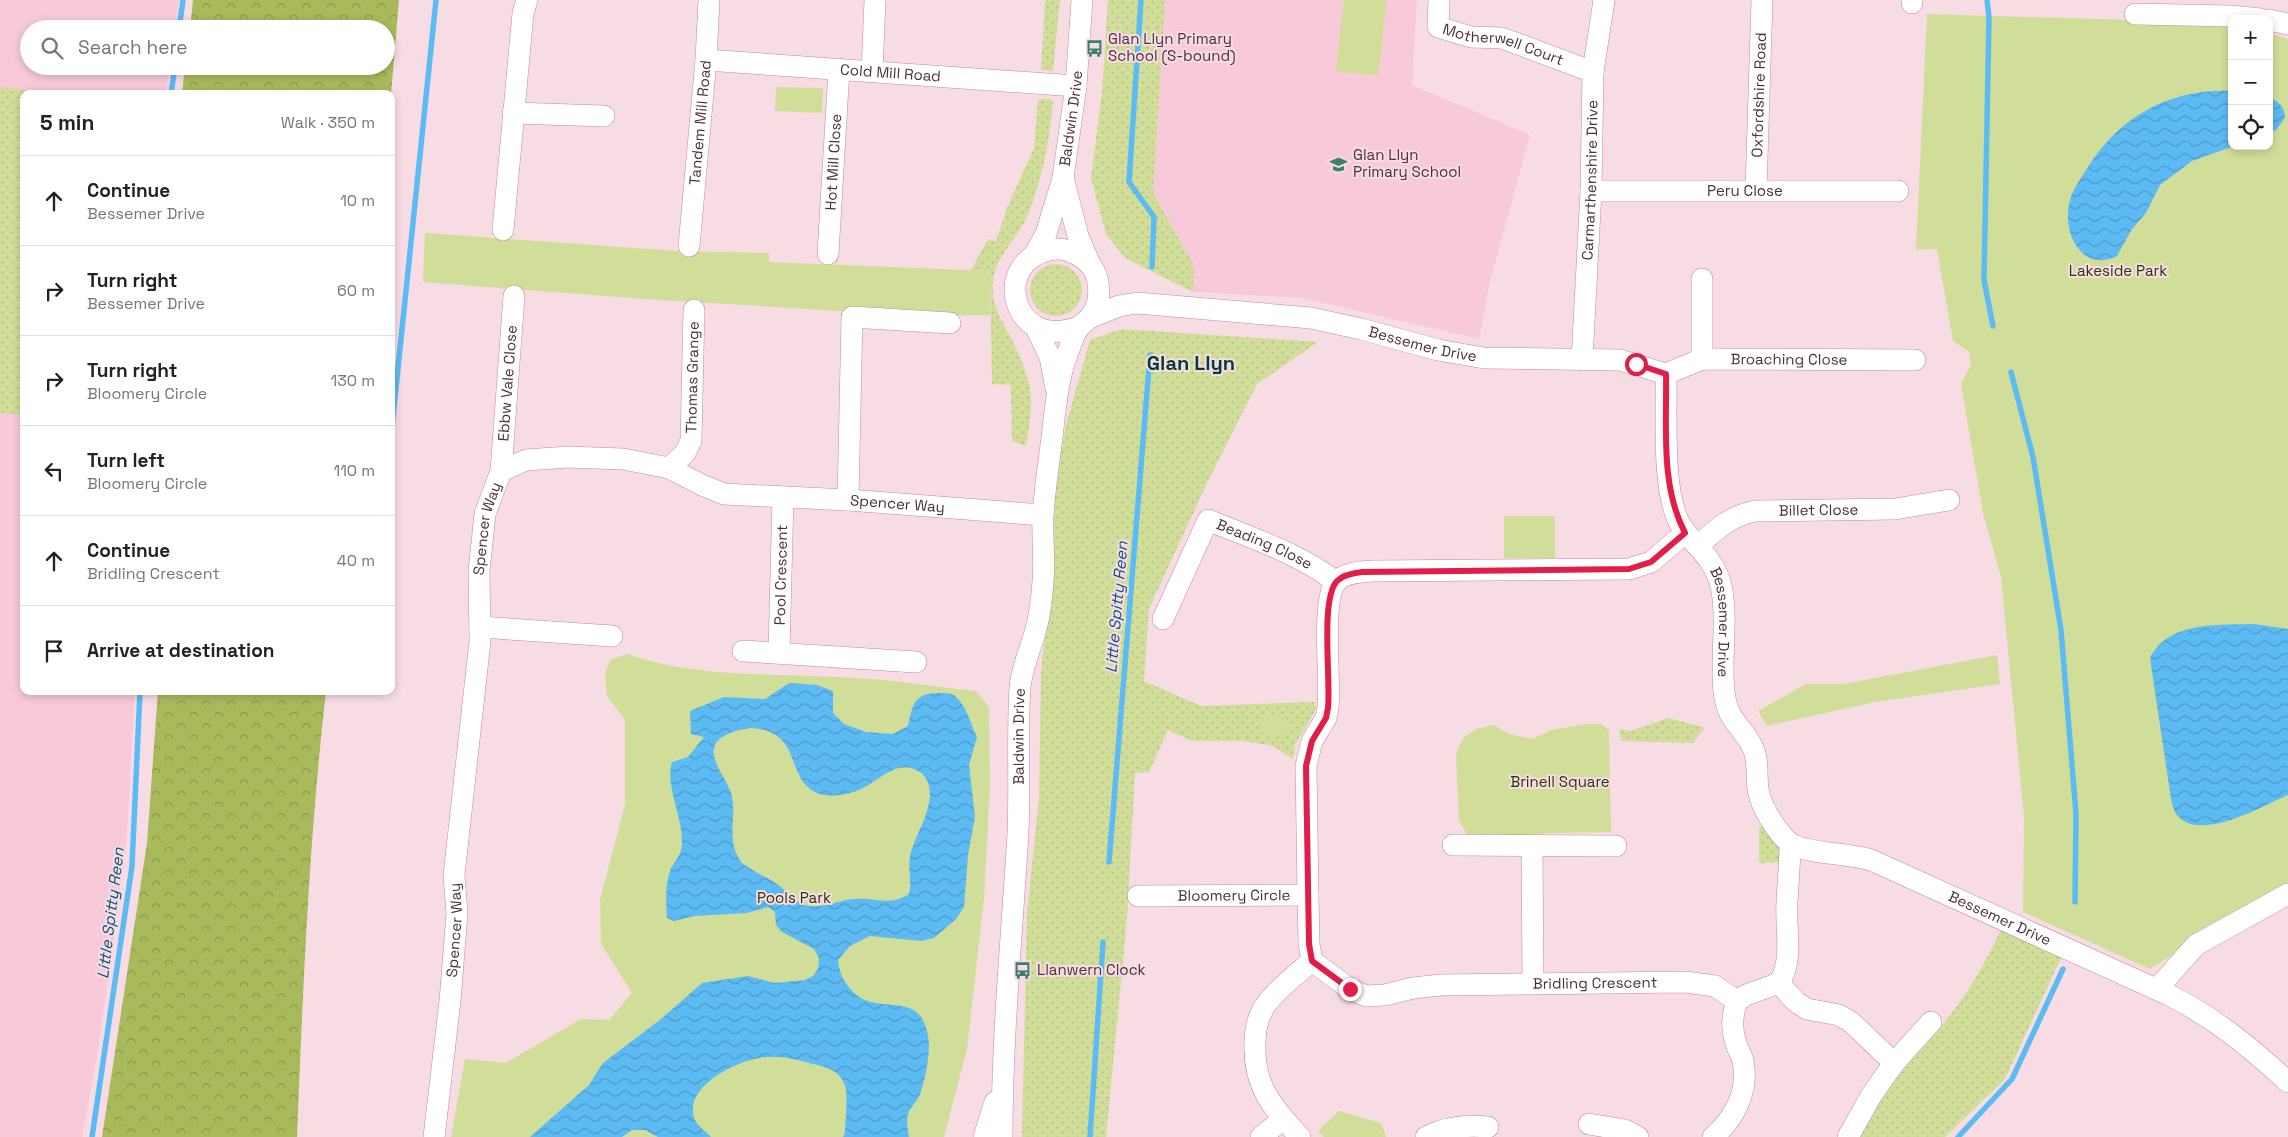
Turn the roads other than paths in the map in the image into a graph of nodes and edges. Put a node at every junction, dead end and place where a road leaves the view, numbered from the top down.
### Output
1 (527, 0) edge
2 (708, 0) edge
3 (875, 0) edge
4 (1082, 0) edge
5 (1439, 0) edge
6 (1604, 0) edge
7 (1762, 0) edge
8 (2135, 14) dead end
9 (2228, 16) edge
10 (2273, 21) edge
11 (2288, 24) edge
12 (706, 60) junction
13 (839, 69) junction
14 (872, 71) junction
15 (1593, 72) junction
16 (1076, 86) junction
17 (513, 112) junction
18 (604, 116) dead end
19 (1063, 178) junction
20 (1756, 190) junction
21 (1591, 191) junction
22 (1898, 191) dead end
23 (503, 230) dead end
24 (689, 246) dead end
25 (828, 254) dead end
26 (1033, 256) junction
27 (1093, 270) junction
28 (1702, 279) dead end
29 (514, 296) dead end
30 (1137, 303) junction
31 (694, 310) dead end
32 (950, 323) dead end
33 (1084, 323) junction
34 (1036, 328) junction
35 (1702, 359) junction
36 (1582, 360) junction
37 (1915, 360) dead end
38 (1666, 374) junction
39 (1057, 395) junction
40 (669, 468) junction
41 (501, 471) junction
42 (783, 497) junction
43 (848, 500) junction
44 (1948, 500) dead end
45 (1043, 515) junction
46 (1692, 539) junction
47 (1336, 582) junction
48 (1163, 619) dead end
49 (480, 628) junction
50 (612, 636) dead end
51 (744, 652) dead end
52 (779, 653) junction
53 (916, 662) dead end
54 (1790, 843) junction
55 (1453, 845) dead end
56 (1532, 846) junction
57 (1616, 846) dead end
58 (2288, 894) edge
59 (1138, 896) dead end
60 (1308, 896) junction
61 (1312, 961) junction
62 (1533, 983) junction
63 (1779, 983) junction
64 (2157, 989) junction
65 (1737, 1001) junction
66 (1931, 1022) dead end
67 (1894, 1062) junction
68 (1002, 1080) junction
69 (2288, 1082) edge
70 (1283, 1119) junction
71 (1589, 1124) dead end
72 (1488, 1127) dead end
73 (1720, 1135) edge
74 (434, 1137) edge
75 (984, 1137) edge
76 (1002, 1137) edge
77 (1261, 1137) edge
78 (1300, 1137) edge
79 (1426, 1137) edge
80 (1638, 1137) edge
81 (1848, 1137) edge

1 - 17 street
2 - 12 street, Tandem Mill Road
3 - 14 street
4 - 16 street, Baldwin Drive
5 - 15 street, Motherwell Court
6 - 15 street, Carmarthenshire Drive
7 - 20 street, Oxfordshire Road
8 - 9 street
10 - 11 street
12 - 13 street, Cold Mill Road
12 - 24 street, Tandem Mill Road
13 - 14 street, Cold Mill Road
13 - 25 street, Hot Mill Close
14 - 16 street, Cold Mill Road
15 - 21 street, Carmarthenshire Drive
16 - 19 street, Baldwin Drive
17 - 18 street
17 - 23 street
19 - 26 street
19 - 27 street
20 - 21 street, Peru Close
20 - 22 street, Peru Close
21 - 36 street, Carmarthenshire Drive
26 - 27 street
26 - 34 street
27 - 30 street, Bessemer Drive
27 - 33 street
28 - 35 street
29 - 41 street, Ebbw Vale Close
30 - 33 street, Bessemer Drive
30 - 36 street, Bessemer Drive
31 - 40 street, Thomas Grange
32 - 43 street
33 - 34 street
33 - 39 street
34 - 39 street
35 - 37 street, Broaching Close
35 - 38 street, Broaching Close
36 - 38 street, Bessemer Drive
38 - 46 street, Bessemer Drive
39 - 45 street, Baldwin Drive
40 - 41 street, Spencer Way
40 - 42 street, Spencer Way
41 - 49 street, Spencer Way
42 - 43 street, Spencer Way
42 - 52 street, Pool Crescent
43 - 45 street, Spencer Way
44 - 46 street, Billet Close
45 - 68 street, Baldwin Drive
46 - 47 street
46 - 54 street, Bessemer Drive
47 - 48 street, Beading Close
47 - 60 street, Bloomery Circle
49 - 50 street
49 - 74 street, Spencer Way
51 - 52 street
52 - 53 street
54 - 63 street
54 - 64 street, Bessemer Drive
55 - 56 street
56 - 57 street
56 - 62 street
58 - 64 street
59 - 60 street, Bloomery Circle
60 - 61 street
61 - 62 street, Bridling Crescent
61 - 70 street
62 - 65 street, Bridling Crescent
63 - 65 street
63 - 67 street
64 - 69 street, Bessemer Drive
65 - 73 street
66 - 67 street
67 - 81 street
68 - 75 street
68 - 76 street
70 - 77 street
70 - 78 street
71 - 80 street
72 - 79 street

